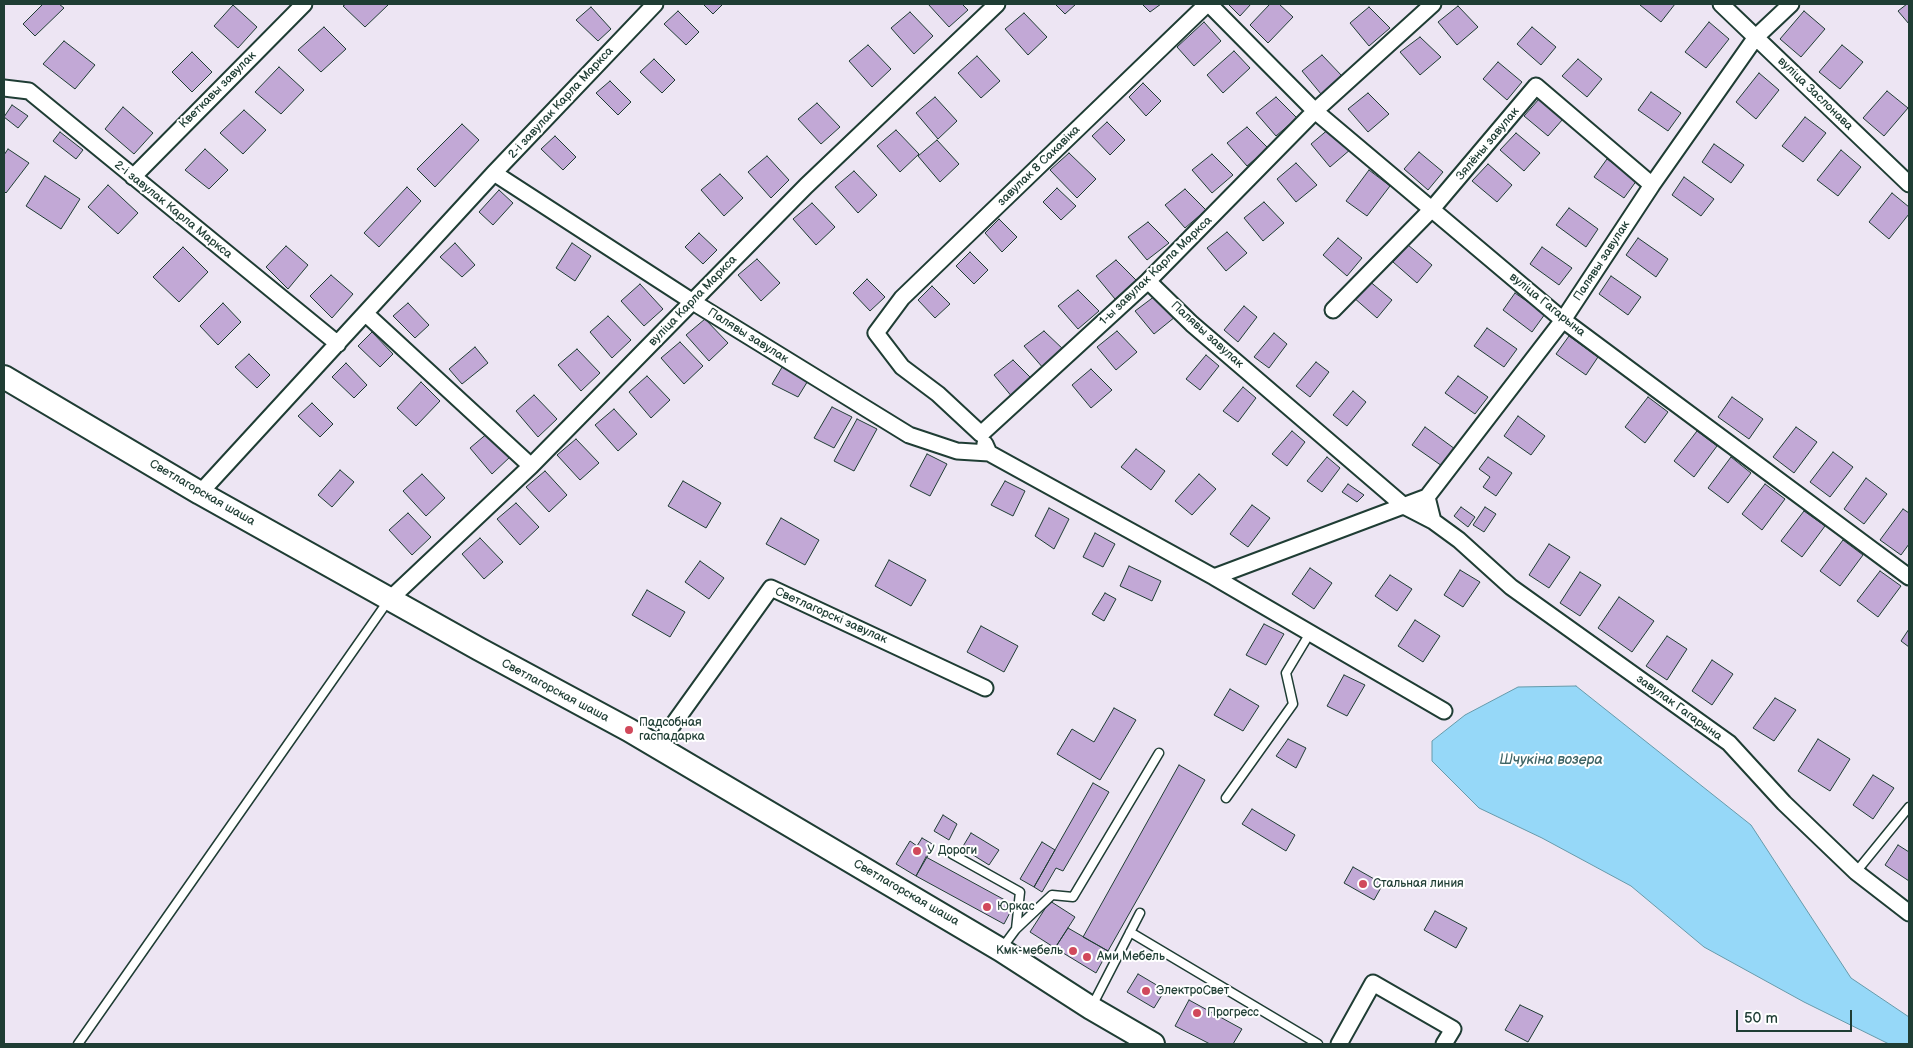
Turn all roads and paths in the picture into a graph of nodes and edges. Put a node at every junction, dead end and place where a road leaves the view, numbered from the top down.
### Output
1 (304, 4) edge
2 (655, 4) edge
3 (997, 4) edge
4 (1208, 4) edge
5 (1433, 4) edge
6 (1721, 4) edge
7 (1791, 4) edge
8 (1756, 37) junction
9 (4, 88) edge
10 (1315, 110) junction
11 (494, 173) junction
12 (133, 177) junction
13 (1909, 184) edge
14 (1652, 185) junction
15 (1432, 209) junction
16 (1148, 281) junction
17 (693, 302) junction
18 (1333, 310) dead end
19 (366, 314) junction
20 (1563, 320) junction
21 (338, 344) junction
22 (4, 377) edge
23 (981, 434) junction
24 (990, 453) junction
25 (531, 466) junction
26 (200, 493) junction
27 (1427, 497) junction
28 (1404, 506) junction
29 (1433, 521) junction
30 (1214, 577) junction
31 (1909, 577) edge
32 (390, 599) junction
33 (1310, 633) junction
34 (985, 688) dead end
35 (1444, 711) dead end
36 (657, 747) junction
37 (1159, 753) dead end
38 (1226, 798) dead end
39 (1909, 807) edge
40 (952, 854) dead end
41 (1856, 872) junction
42 (1140, 912) dead end
43 (1909, 913) edge
44 (1016, 929) junction
45 (1130, 932) junction
46 (1001, 950) junction
47 (1091, 1008) junction
48 (78, 1044) edge
49 (1153, 1044) edge
50 (1318, 1044) edge
51 (1339, 1044) edge
52 (1444, 1044) edge

1 - 12 street, Кветкавы завулак
2 - 11 street, 2-і завулак Карла Маркса
3 - 17 street, вуліца Карла Маркса
4 - 10 street, вуліца Гагарына
4 - 23 street, завулак 8 Сакавіка
5 - 10 street, 1-ы завулак Карла Маркса
6 - 8 street, вуліца Заслонава
7 - 8 street, Палявы завулак
8 - 13 street, вуліца Заслонава
8 - 14 street, Палявы завулак
9 - 12 street, 2-і завулак Карла Маркса
10 - 15 street, вуліца Гагарына
10 - 16 street, 1-ы завулак Карла Маркса
11 - 17 street, Палявы завулак
11 - 19 street, 2-і завулак Карла Маркса
12 - 21 street, 2-і завулак Карла Маркса
14 - 15 street, Зялёны завулак
14 - 20 street, Палявы завулак
15 - 18 street, Зялёны завулак
15 - 20 street, вуліца Гагарына
16 - 23 street, 1-ы завулак Карла Маркса
16 - 28 street, Палявы завулак
17 - 24 street, Палявы завулак
17 - 25 street, вуліца Карла Маркса
19 - 21 street, 2-і завулак Карла Маркса
19 - 25 street
20 - 27 street, Палявы завулак
20 - 31 street, вуліца Гагарына
21 - 26 street, 2-і завулак Карла Маркса
22 - 26 main road, Светлагорская шаша
23 - 24 street
24 - 30 street, Палявы завулак
25 - 32 street, вуліца Карла Маркса
26 - 32 main road, Светлагорская шаша
27 - 28 street
27 - 29 street
28 - 29 street, завулак Гагарына
28 - 30 street
29 - 41 street, завулак Гагарына
30 - 33 street, Палявы завулак
32 - 36 main road, Светлагорская шаша
32 - 48 lane
33 - 35 street, Палявы завулак
33 - 38 lane
34 - 36 street, Светлагорскі завулак
36 - 46 main road, Светлагорская шаша
37 - 44 lane
39 - 41 lane
40 - 44 lane
41 - 43 street, завулак Гагарына
42 - 45 lane
44 - 46 lane
45 - 47 lane
45 - 50 lane
46 - 47 main road, Светлагорская шаша
47 - 49 main road, Светлагорская шаша
51 - 52 street

